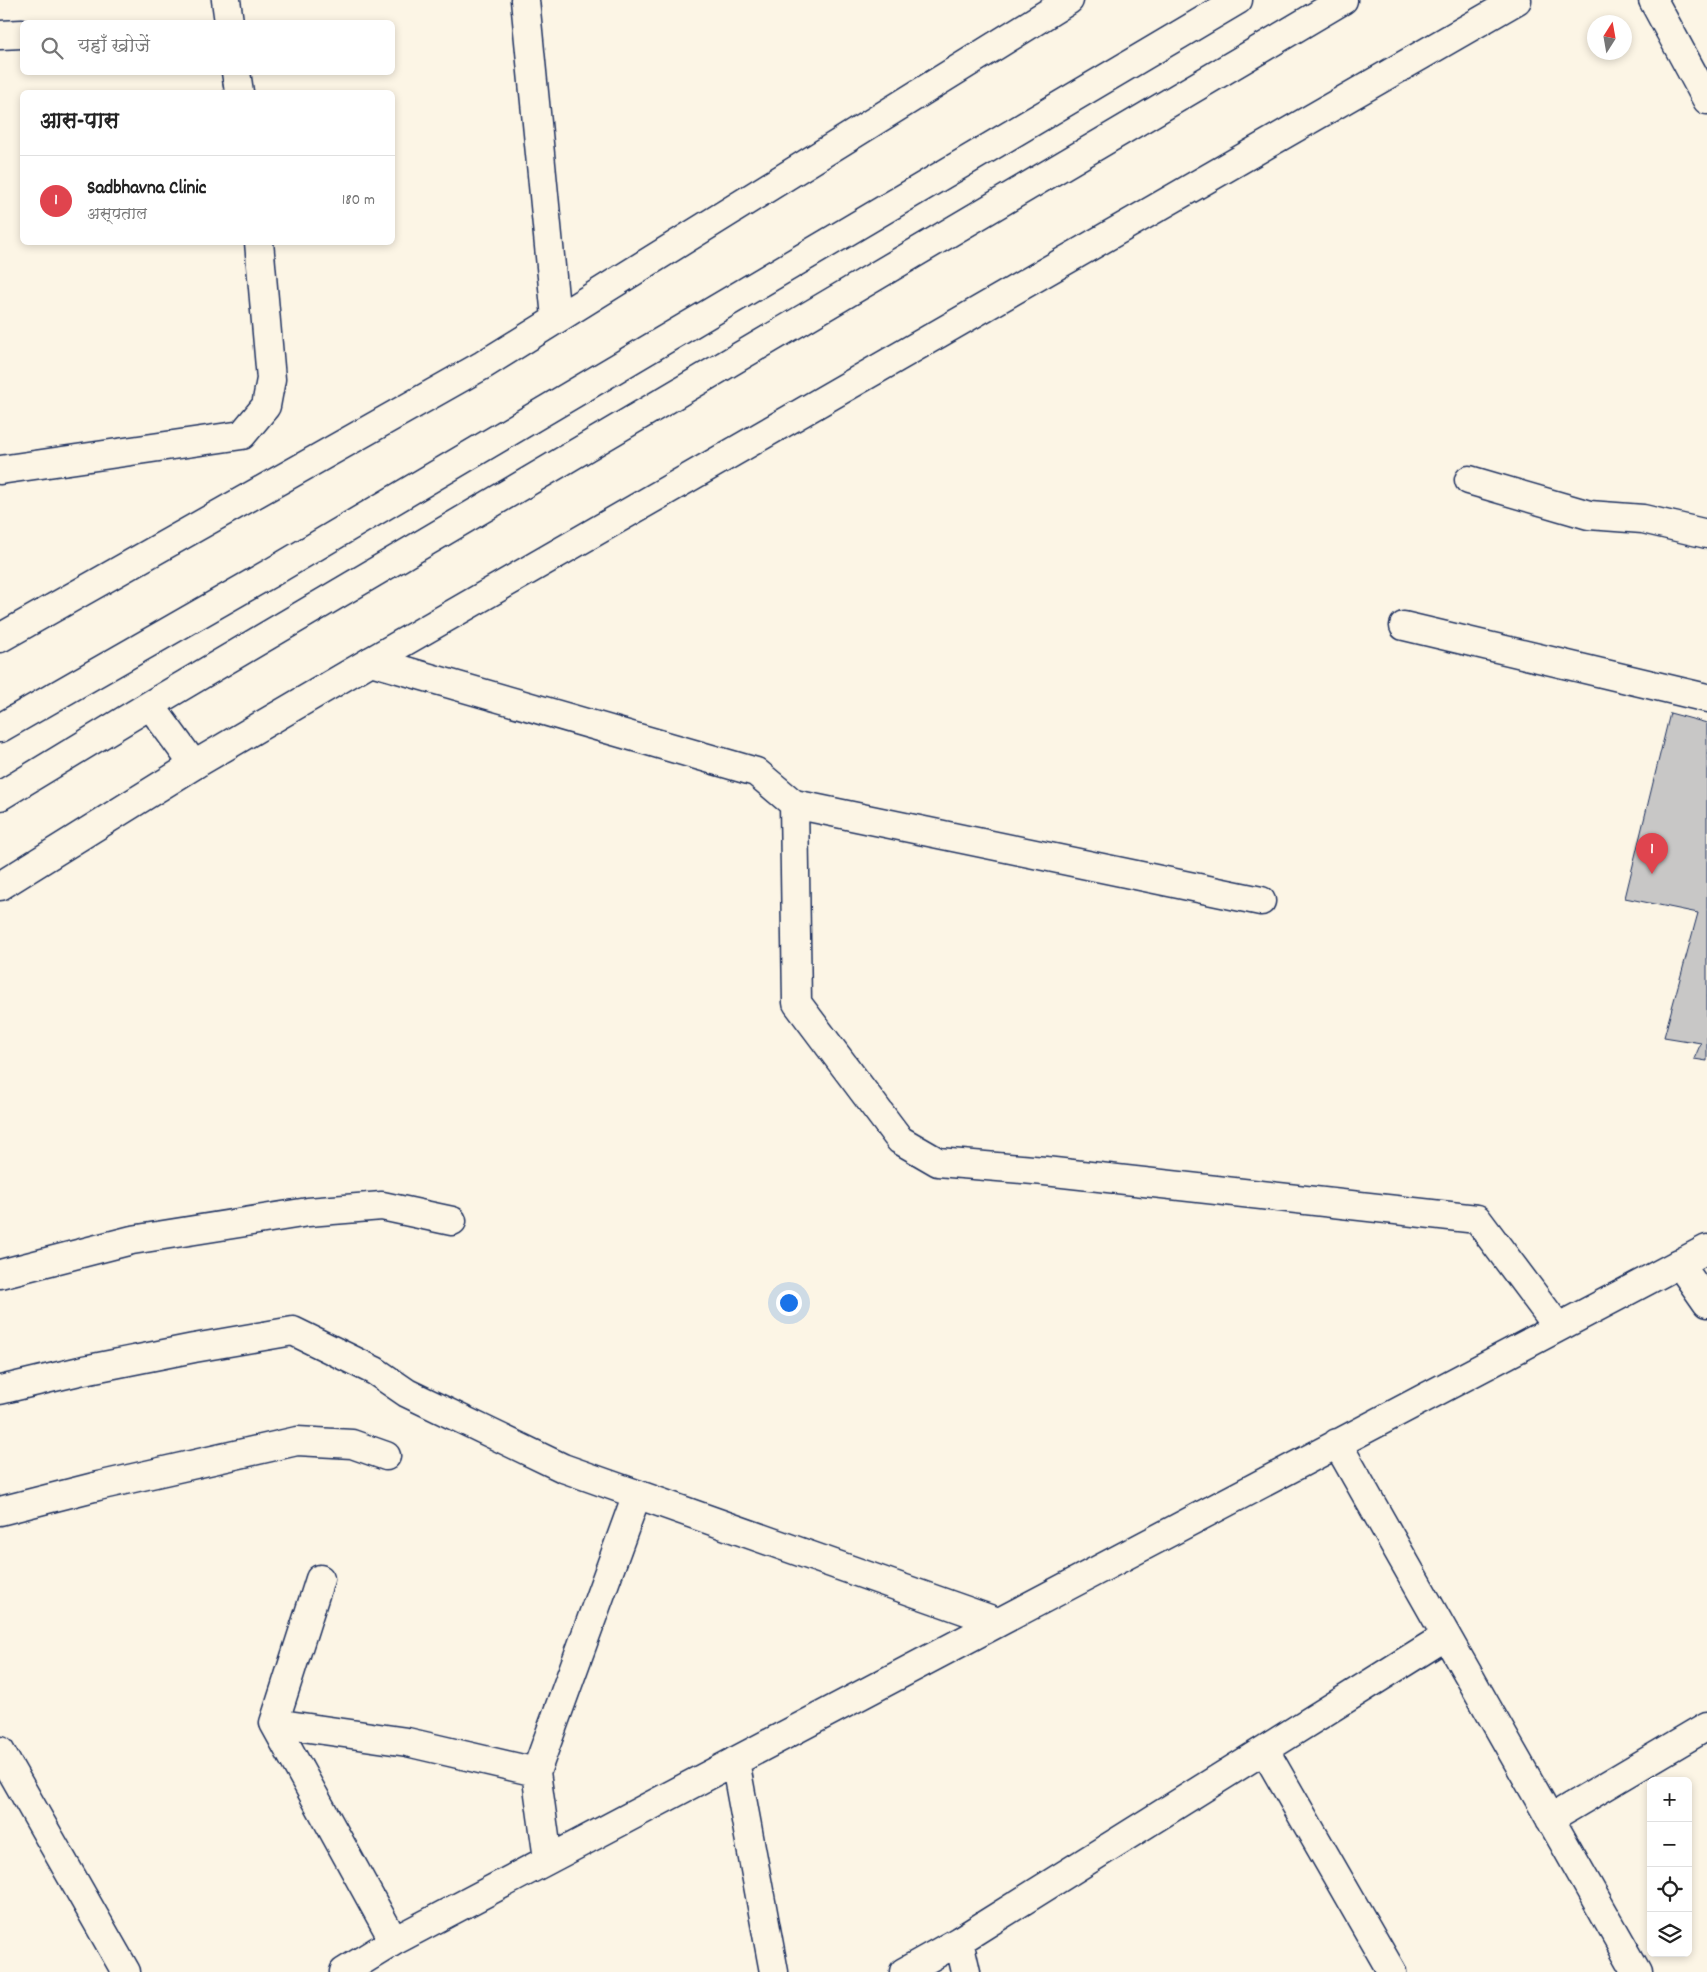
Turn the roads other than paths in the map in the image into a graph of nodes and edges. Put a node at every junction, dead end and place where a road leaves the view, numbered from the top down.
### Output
1 (226, 0) edge
2 (524, 0) edge
3 (1069, 0) edge
4 (1238, 0) edge
5 (1343, 0) edge
6 (1516, 0) edge
7 (1653, 0) edge
8 (229, 20) edge
9 (20, 34) edge
10 (0, 35) edge
11 (236, 75) edge
12 (239, 90) edge
13 (1707, 100) edge
14 (259, 245) edge
15 (556, 318) junction
16 (0, 470) edge
17 (1469, 480) dead end
18 (1707, 534) edge
19 (1404, 626) dead end
20 (0, 638) edge
21 (371, 661) junction
22 (1707, 698) edge
23 (150, 705) junction
24 (0, 728) edge
25 (194, 766) junction
26 (0, 796) edge
27 (794, 804) junction
28 (0, 886) edge
29 (1260, 901) dead end
30 (452, 1221) dead end
31 (1707, 1248) edge
32 (1679, 1263) junction
33 (0, 1274) edge
34 (1707, 1303) edge
35 (1558, 1327) junction
36 (0, 1390) edge
37 (1337, 1443) junction
38 (386, 1456) dead end
39 (638, 1494) junction
40 (0, 1511) edge
41 (320, 1580) dead end
42 (998, 1622) junction
43 (1446, 1636) junction
44 (274, 1723) junction
45 (1707, 1726) edge
46 (0, 1751) edge
47 (1265, 1751) junction
48 (735, 1760) junction
49 (536, 1772) junction
50 (1550, 1819) junction
51 (548, 1859) junction
52 (394, 1941) junction
53 (959, 1941) junction
54 (126, 1972) edge
55 (344, 1972) edge
56 (774, 1972) edge
57 (904, 1972) edge
58 (966, 1972) edge
59 (1392, 1972) edge
60 (1636, 1972) edge

1 - 8 main road
2 - 15 main road
3 - 15 main road
4 - 24 main road
5 - 23 main road
6 - 21 main road
7 - 13 main road
9 - 10 main road
11 - 12 main road
14 - 16 main road
15 - 20 main road
17 - 18 main road
19 - 22 main road
21 - 25 main road
21 - 27 main road
23 - 25 main road
23 - 26 main road
25 - 28 main road
27 - 29 main road
27 - 35 main road
30 - 33 main road
31 - 32 main road
32 - 34 main road
32 - 35 main road
35 - 37 main road
36 - 39 main road
37 - 42 main road
37 - 43 main road
38 - 40 main road
39 - 42 main road
39 - 49 main road
41 - 44 main road
42 - 48 main road
43 - 47 main road
43 - 50 main road
44 - 49 main road
44 - 52 main road
45 - 50 main road
46 - 54 main road
47 - 53 main road
47 - 59 main road
48 - 51 main road
48 - 56 main road
49 - 51 main road
50 - 60 main road
51 - 52 main road
52 - 55 main road
53 - 57 main road
53 - 58 main road

